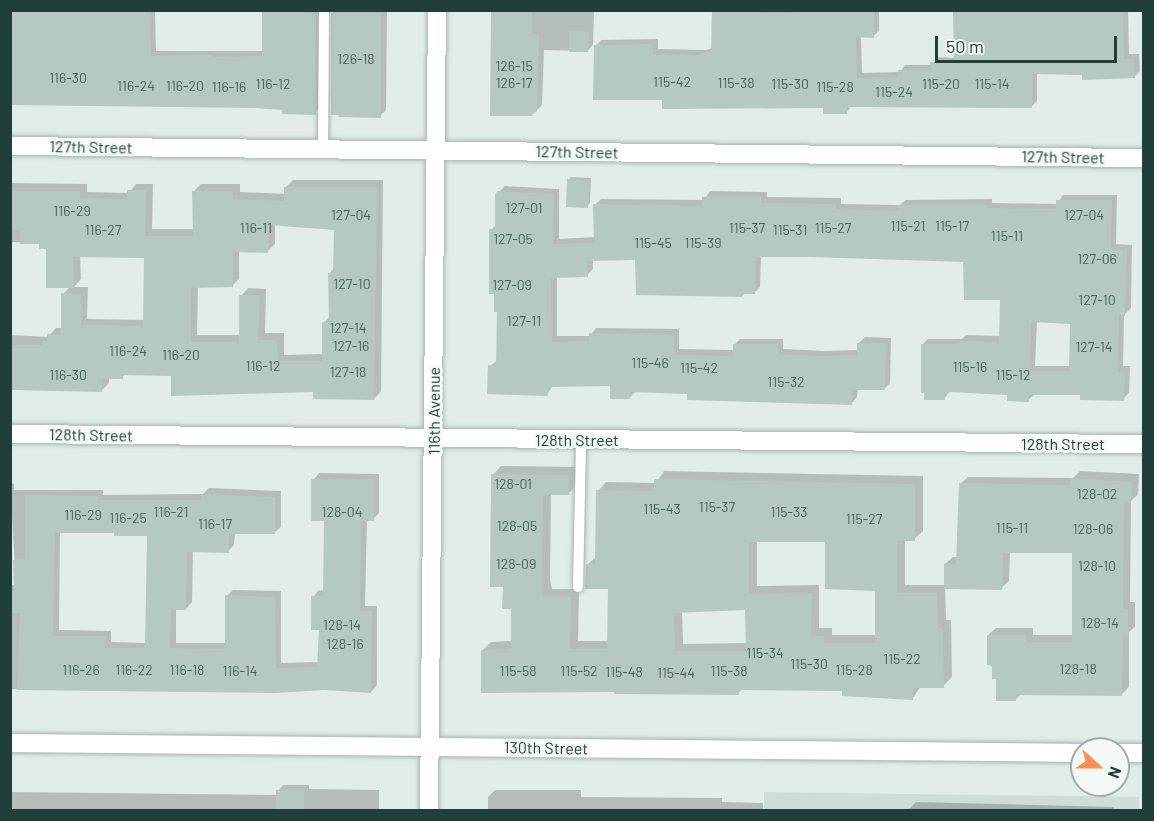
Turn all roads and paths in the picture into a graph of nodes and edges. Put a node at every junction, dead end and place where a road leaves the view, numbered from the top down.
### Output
1 (324, 10) edge
2 (437, 10) edge
3 (10, 146) edge
4 (323, 149) junction
5 (435, 150) junction
6 (1143, 158) edge
7 (10, 434) edge
8 (434, 438) junction
9 (581, 440) junction
10 (1143, 444) edge
11 (578, 586) dead end
12 (10, 743) edge
13 (430, 747) junction
14 (1070, 753) edge
15 (429, 810) edge

1 - 4 lane
2 - 5 street, 116th Avenue
3 - 4 street, 127th Street
4 - 5 street, 127th Street
5 - 6 street, 127th Street
5 - 8 street, 116th Avenue
7 - 8 street, 128th Street
8 - 9 street, 128th Street
8 - 13 street, 116th Avenue
9 - 10 street, 128th Street
9 - 11 lane
12 - 13 street, 130th Street
13 - 14 street, 130th Street
13 - 15 street, 116th Avenue

